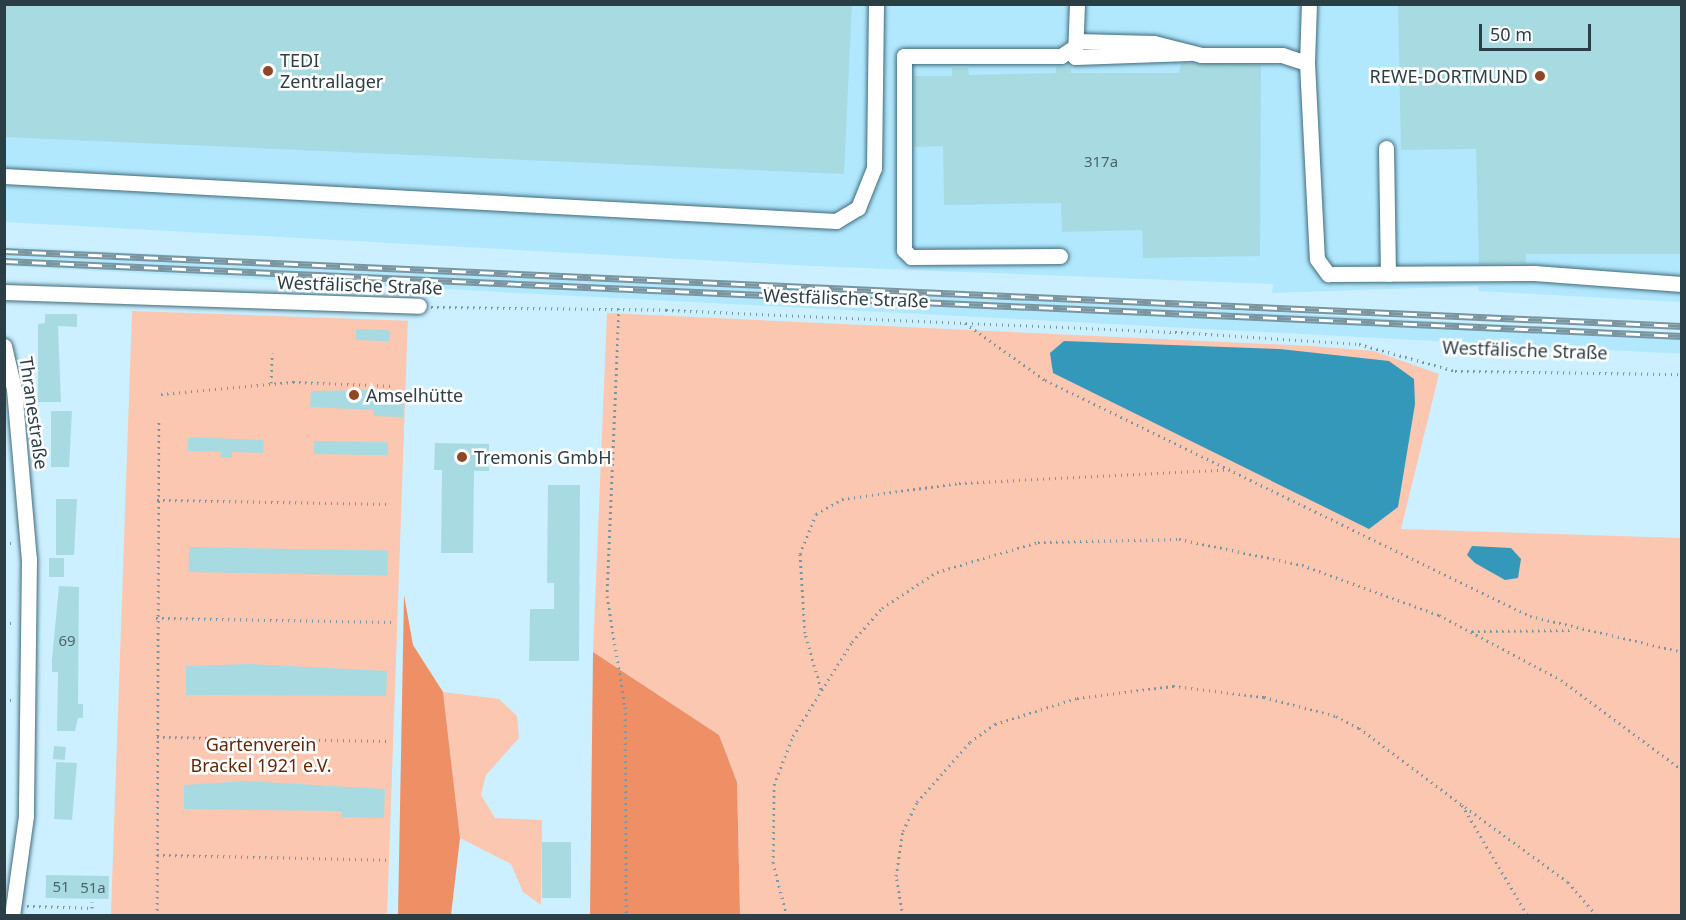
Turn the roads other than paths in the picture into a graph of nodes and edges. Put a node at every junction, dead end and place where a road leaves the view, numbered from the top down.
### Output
1 (876, 4) edge
2 (1077, 4) edge
3 (1309, 4) edge
4 (1076, 48) junction
5 (1307, 63) junction
6 (1386, 148) dead end
7 (4, 176) edge
8 (1060, 256) dead end
9 (1388, 274) junction
10 (1682, 284) edge
11 (4, 292) edge
12 (419, 306) road end
13 (4, 346) edge
14 (13, 910) edge

1 - 7 street
2 - 4 street
3 - 5 street
4 - 5 street
4 - 8 street
5 - 9 street
6 - 9 street
9 - 10 street
11 - 12 street, Westfälische Straße
13 - 14 street, Thranestraße

